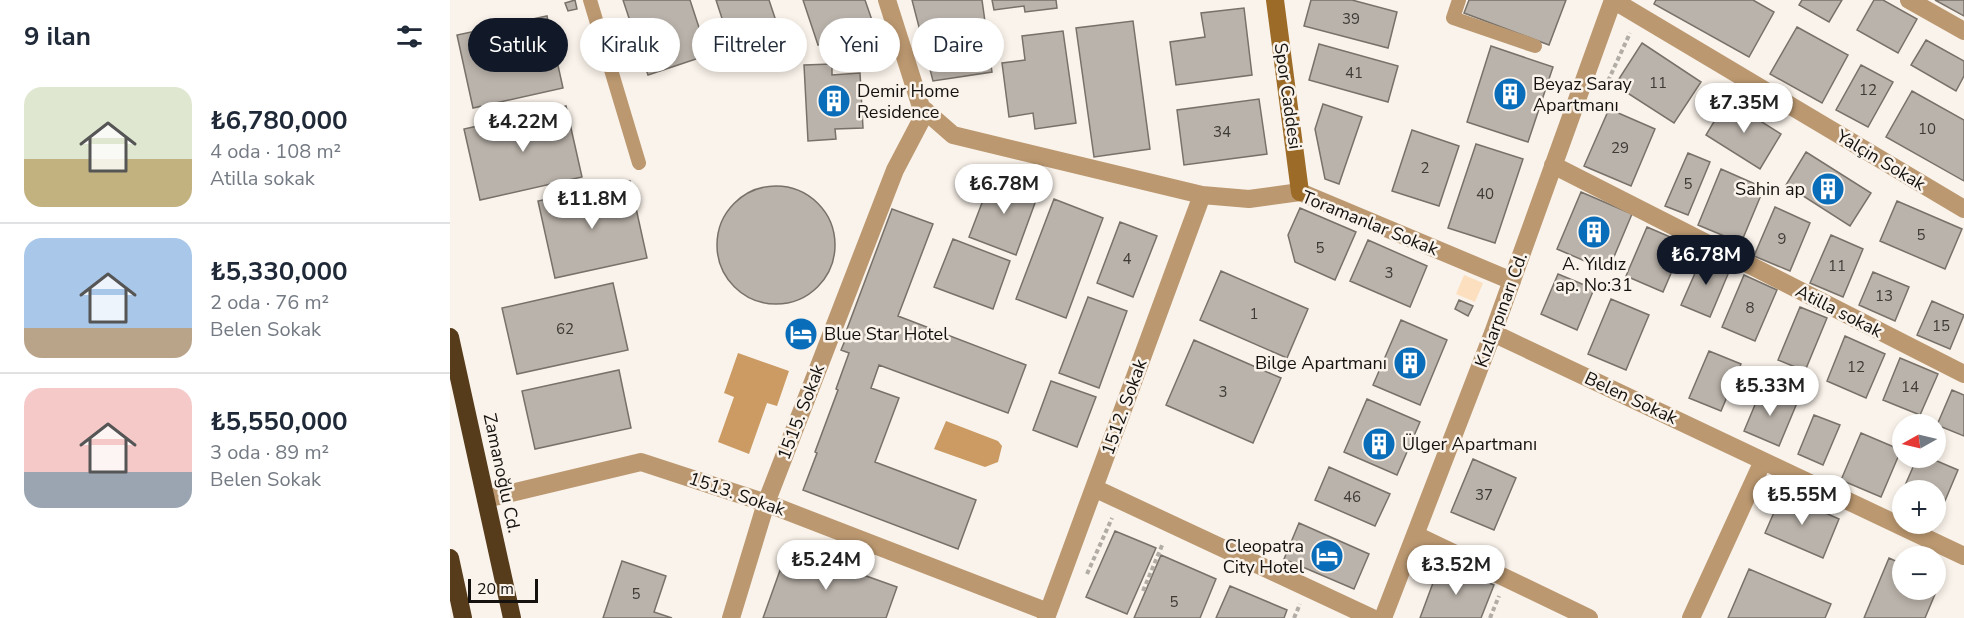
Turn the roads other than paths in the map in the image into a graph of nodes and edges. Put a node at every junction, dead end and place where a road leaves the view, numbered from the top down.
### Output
1 (590, 0) edge
2 (888, 0) edge
3 (1275, 0) edge
4 (1459, 0) edge
5 (1613, 0) edge
6 (1909, 0) edge
7 (1964, 31) edge
8 (1535, 46) dead end
9 (926, 111) junction
10 (639, 163) dead end
11 (1553, 165) junction
12 (1300, 192) junction
13 (1202, 195) junction
14 (1964, 209) edge
15 (1512, 281) junction
16 (1493, 333) junction
17 (450, 337) edge
18 (1964, 374) edge
19 (1763, 460) junction
20 (1094, 488) junction
21 (486, 498) junction
22 (766, 503) junction
23 (1416, 535) junction
24 (1964, 556) edge
25 (450, 558) edge
26 (1047, 615) edge
27 (463, 618) edge
28 (512, 618) edge
29 (731, 618) edge
30 (1372, 618) edge
31 (1383, 618) edge
32 (1589, 618) edge
33 (1692, 618) edge

1 - 10 lane
2 - 9 street, Toramanlar Sokak
3 - 12 street, Spor Caddesi
4 - 8 lane
5 - 11 street, Kızlarpınarı Cd.
5 - 14 street, Yalçin Sokak
6 - 7 street
9 - 13 street, Toramanlar Sokak
9 - 22 street, 1515. Sokak
11 - 15 street, Kızlarpınarı Cd.
11 - 18 street, Atilla sokak
12 - 13 street, Toramanlar Sokak
12 - 15 street, Toramanlar Sokak
13 - 20 street, 1512. Sokak
15 - 16 street, Kızlarpınarı Cd.
16 - 19 street, Belen Sokak
16 - 23 street, Kızlarpınarı Cd.
17 - 21 highway, Zamanoğlu Cd.
19 - 24 street, Belen Sokak
19 - 33 street
20 - 26 street, 1512. Sokak
20 - 30 street
21 - 22 street, 1513. Sokak
21 - 28 highway, Zamanoğlu Cd.
22 - 26 street, 1513. Sokak
22 - 29 street, 1515. Sokak
23 - 31 street, Kızlarpınarı Cd.
23 - 32 street
25 - 27 highway

